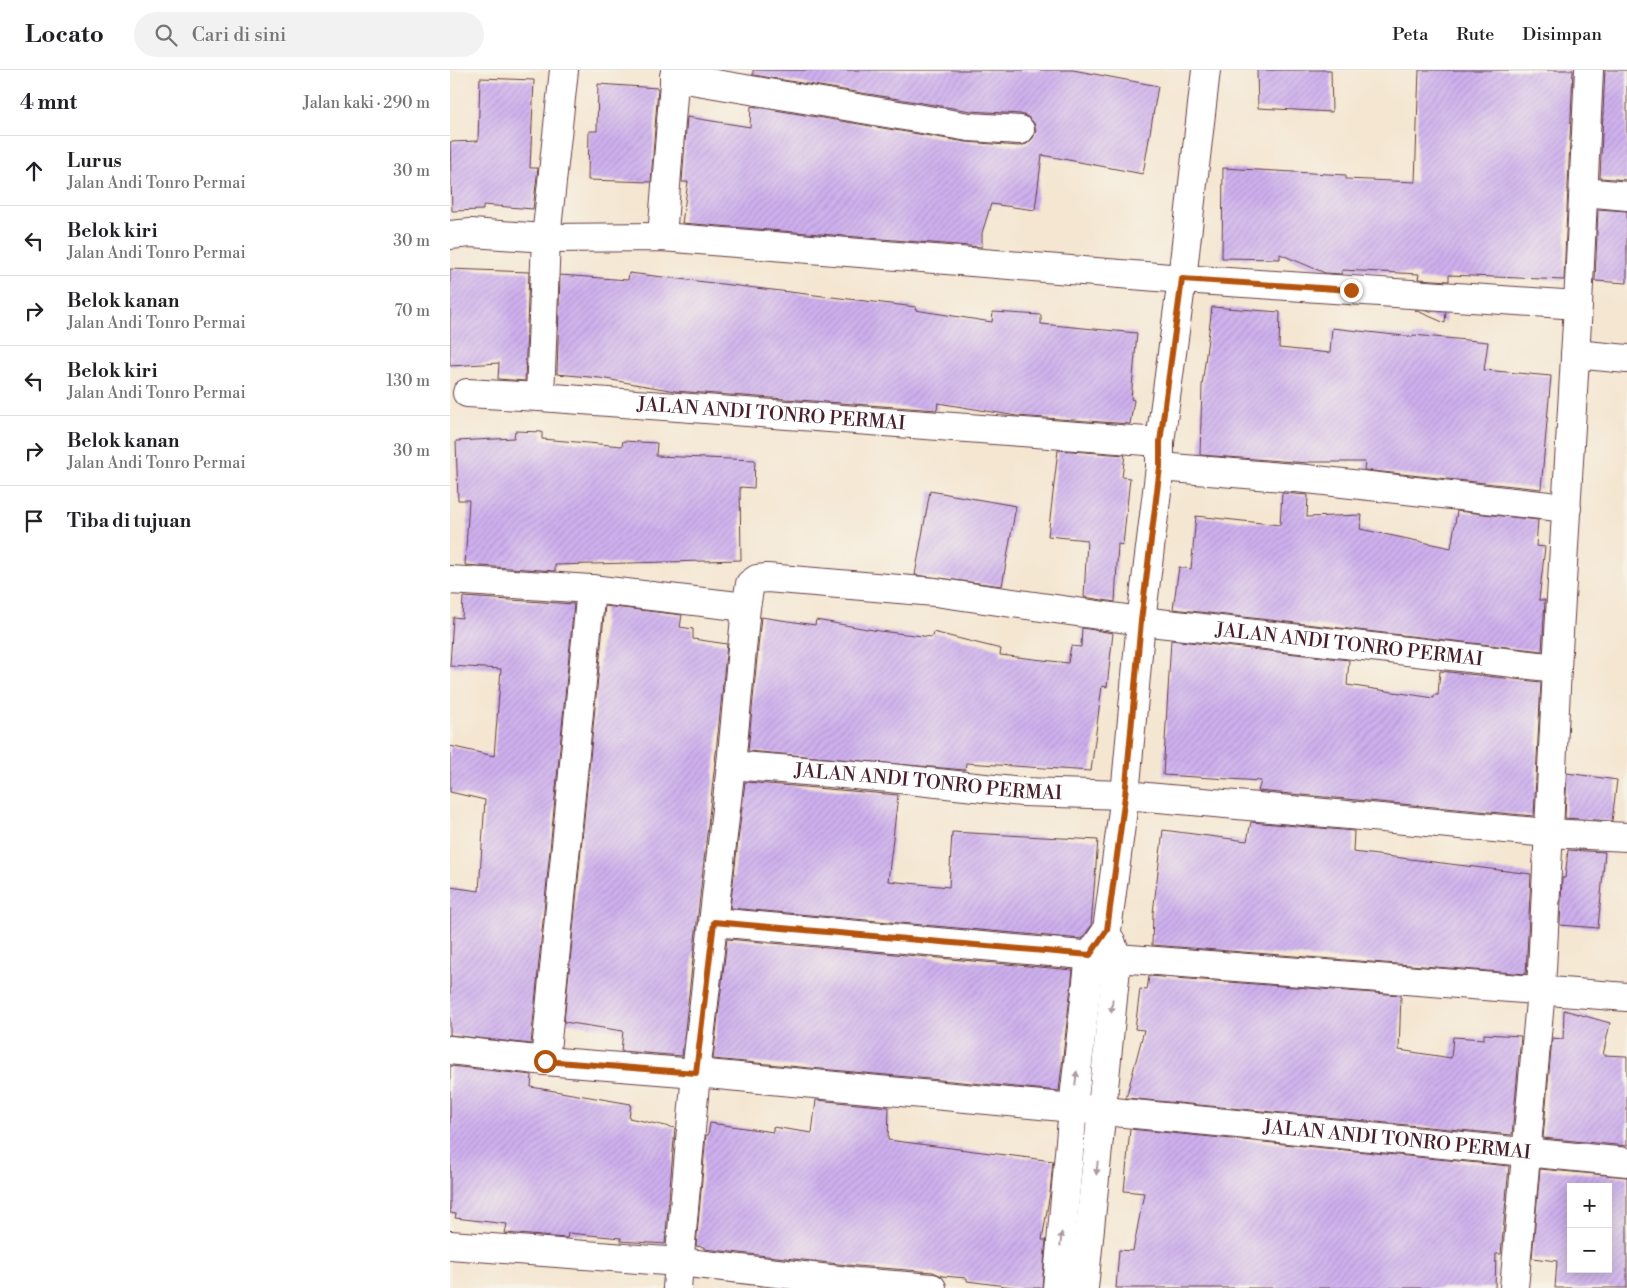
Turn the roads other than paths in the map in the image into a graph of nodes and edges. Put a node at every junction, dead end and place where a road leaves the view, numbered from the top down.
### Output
1 (564, 70) edge
2 (1206, 70) edge
3 (1589, 70) edge
4 (674, 74) edge
5 (1020, 130) dead end
6 (1584, 192) junction
7 (1627, 196) edge
8 (460, 234) edge
9 (662, 237) junction
10 (546, 238) junction
11 (1182, 279) junction
12 (1578, 305) junction
13 (1575, 354) junction
14 (1627, 359) edge
15 (467, 393) dead end
16 (540, 397) junction
17 (1160, 454) junction
18 (1568, 508) junction
19 (450, 580) edge
20 (591, 589) junction
21 (746, 607) junction
22 (1141, 621) junction
23 (1557, 668) junction
24 (731, 765) junction
25 (1125, 796) junction
26 (1548, 833) junction
27 (1627, 837) edge
28 (714, 922) junction
29 (1107, 930) junction
30 (1090, 955) junction
31 (1116, 958) junction
32 (1541, 990) junction
33 (1627, 997) edge
34 (450, 1050) edge
35 (545, 1061) junction
36 (696, 1073) junction
37 (1073, 1108) junction
38 (1103, 1111) junction
39 (1527, 1153) junction
40 (1627, 1162) edge
41 (450, 1245) edge
42 (678, 1275) edge
43 (856, 1285) edge
44 (932, 1288) edge
45 (1057, 1288) edge
46 (1084, 1288) edge
47 (1514, 1288) edge

1 - 10 street
2 - 11 street
3 - 6 street, JALAN ANDI TONRO PERMAI
4 - 5 street
4 - 9 street
6 - 7 street
6 - 12 street, JALAN ANDI TONRO PERMAI
8 - 10 street
9 - 10 street
9 - 11 street
10 - 16 street
11 - 12 street
11 - 17 street
12 - 13 street, JALAN ANDI TONRO PERMAI
13 - 14 street
13 - 18 street, JALAN ANDI TONRO PERMAI
15 - 16 street, JALAN ANDI TONRO PERMAI
16 - 17 street, JALAN ANDI TONRO PERMAI
17 - 18 street, JALAN ANDI TONRO PERMAI
17 - 22 street
18 - 23 street, JALAN ANDI TONRO PERMAI
19 - 20 street
20 - 21 street
20 - 35 street
21 - 22 street, JALAN ANDI TONRO PERMAI
21 - 24 street
22 - 23 street, JALAN ANDI TONRO PERMAI
22 - 25 street
23 - 26 street, JALAN ANDI TONRO PERMAI
24 - 25 street, JALAN ANDI TONRO PERMAI
24 - 28 street
25 - 26 street, JALAN ANDI TONRO PERMAI
25 - 29 street
26 - 27 street, JALAN ANDI TONRO PERMAI
26 - 32 street, JALAN ANDI TONRO PERMAI
28 - 30 street
28 - 36 street
29 - 30 street
29 - 31 street
30 - 31 street
37 -> 30 street
31 - 32 street
31 -> 38 street
32 - 33 street
32 - 39 street, JALAN ANDI TONRO PERMAI
34 - 35 street, JALAN ANDI TONRO PERMAI
35 - 36 street, JALAN ANDI TONRO PERMAI
36 - 37 street, JALAN ANDI TONRO PERMAI
36 - 42 street
37 - 38 street, JALAN ANDI TONRO PERMAI
45 -> 37 street
38 - 39 street, JALAN ANDI TONRO PERMAI
38 -> 46 street
39 - 40 street
39 - 47 street
41 - 42 street
42 - 43 street
43 - 44 street

